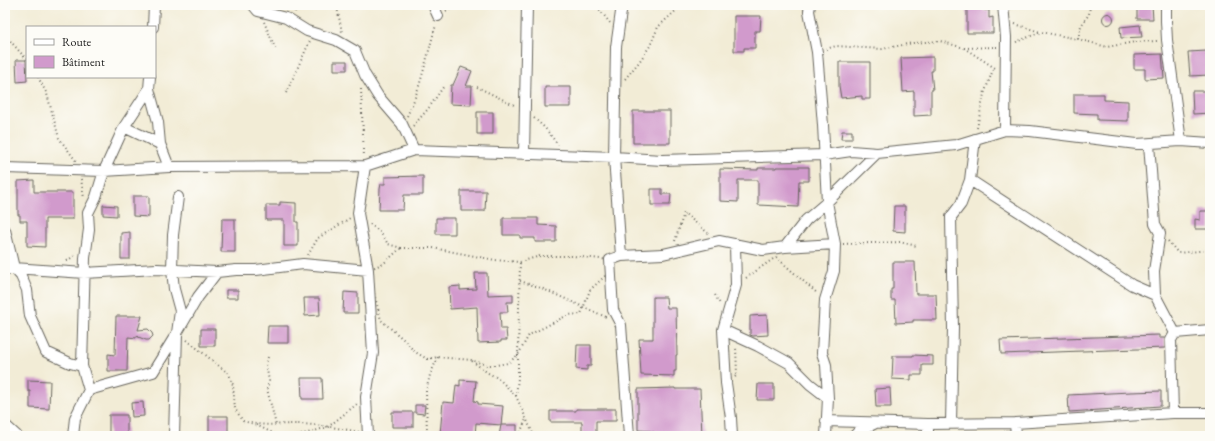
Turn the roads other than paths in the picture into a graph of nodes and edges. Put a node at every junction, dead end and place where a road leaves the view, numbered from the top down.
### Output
1 (154, 5) edge
2 (433, 5) edge
3 (527, 5) edge
4 (622, 5) edge
5 (1003, 5) edge
6 (1166, 5) edge
7 (808, 7) edge
8 (255, 8) edge
9 (438, 16) road end
10 (153, 26) edge
11 (150, 78) edge
12 (149, 89) junction
13 (124, 127) junction
14 (1005, 130) junction
15 (975, 140) junction
16 (1181, 141) junction
17 (1210, 143) edge
18 (160, 144) junction
19 (1149, 144) junction
20 (414, 150) junction
21 (877, 153) junction
22 (524, 154) junction
23 (824, 155) junction
24 (614, 157) junction
25 (365, 166) junction
26 (169, 167) junction
27 (5, 168) edge
28 (104, 171) junction
29 (970, 180) junction
30 (178, 197) dead end
31 (827, 202) junction
32 (5, 230) edge
33 (735, 244) junction
34 (835, 244) junction
35 (785, 247) junction
36 (621, 256) junction
37 (10, 269) edge
38 (172, 270) junction
39 (368, 270) junction
40 (217, 272) junction
41 (84, 273) junction
42 (1155, 294) junction
43 (723, 330) junction
44 (1210, 330) edge
45 (177, 333) junction
46 (1175, 333) junction
47 (82, 366) junction
48 (89, 390) junction
49 (828, 398) junction
50 (1173, 413) junction
51 (1210, 413) edge
52 (826, 421) junction
53 (875, 423) junction
54 (951, 423) junction
55 (1015, 423) junction
56 (928, 424) junction
57 (5, 425) edge
58 (365, 434) edge
59 (17, 436) edge
60 (73, 436) edge
61 (174, 436) edge
62 (629, 436) edge
63 (732, 436) edge
64 (826, 436) edge
65 (854, 436) edge
66 (928, 436) edge
67 (1016, 436) edge

1 - 10 street
2 - 9 street
3 - 22 street
4 - 24 street
5 - 14 street
6 - 16 street
7 - 23 street
8 - 20 street
11 - 12 street
12 - 13 street
12 - 18 street
13 - 18 street
13 - 28 street
14 - 15 street
14 - 19 street
15 - 21 street
15 - 29 street
16 - 17 street
16 - 19 street
18 - 26 street
19 - 42 street
20 - 22 street
20 - 25 street
21 - 23 street
21 - 31 street
22 - 24 street
23 - 24 street
23 - 31 street
24 - 36 street
25 - 26 street
25 - 39 street
26 - 28 street
27 - 28 street
28 - 41 street
29 - 42 street
29 - 54 street
30 - 38 street
31 - 34 street
31 - 35 street
32 - 37 street
33 - 35 street
33 - 36 street
33 - 43 street
34 - 35 street
34 - 49 street
36 - 62 street
37 - 41 street
37 - 47 street
38 - 40 street
38 - 41 street
38 - 45 street
39 - 40 street
39 - 58 street
40 - 45 street
41 - 47 street
42 - 46 street
43 - 49 street
43 - 63 street
44 - 46 street
45 - 48 street
45 - 61 street
46 - 50 street
47 - 48 street
48 - 60 street
49 - 52 street
50 - 51 street
50 - 55 street
52 - 53 street
52 - 64 street
53 - 56 street
53 - 65 street
54 - 55 street
54 - 56 street
55 - 67 street
56 - 66 street
57 - 59 street

